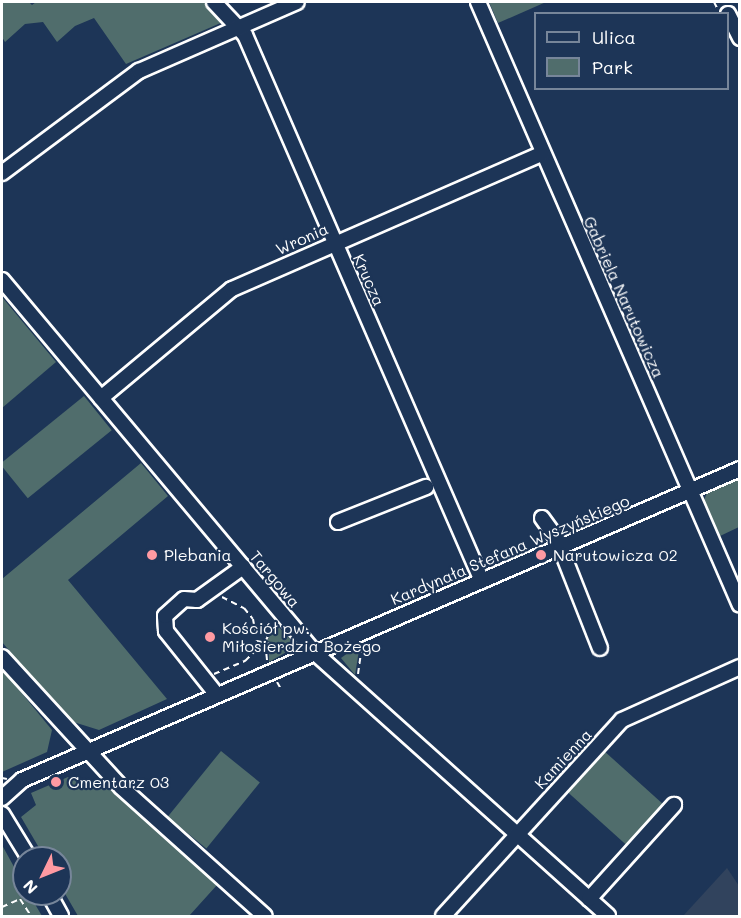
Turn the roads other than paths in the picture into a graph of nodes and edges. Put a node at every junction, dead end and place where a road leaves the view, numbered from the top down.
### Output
1 (214, 2) edge
2 (297, 2) edge
3 (478, 2) edge
4 (729, 16) edge
5 (240, 27) junction
6 (740, 38) edge
7 (543, 153) junction
8 (2, 173) edge
9 (334, 243) junction
10 (2, 280) edge
11 (101, 398) junction
12 (740, 469) edge
13 (426, 487) dead end
14 (691, 489) junction
15 (542, 518) dead end
16 (338, 522) dead end
17 (558, 548) junction
18 (243, 567) junction
19 (482, 581) junction
20 (740, 606) edge
21 (600, 648) dead end
22 (314, 652) junction
23 (2, 657) edge
24 (740, 667) edge
25 (217, 695) junction
26 (89, 751) junction
27 (2, 798) edge
28 (674, 806) dead end
29 (2, 813) edge
30 (517, 834) junction
31 (22, 846) edge
32 (589, 899) junction
33 (266, 916) edge
34 (443, 916) edge
35 (608, 916) edge

1 - 5 street, Krucza
2 - 5 street
3 - 7 street, Gabriela Narutowicza
4 - 6 street
5 - 8 street
5 - 9 street, Krucza
7 - 9 street, Wronia
7 - 14 street, Gabriela Narutowicza
9 - 11 street, Wronia
9 - 19 street, Krucza
10 - 11 street, Targowa
11 - 18 street, Targowa
12 - 14 street, Kardynała Stefana Wyszyńskiego
13 - 16 street
14 - 17 street, Kardynała Stefana Wyszyńskiego
14 - 20 street, Gabriela Narutowicza
15 - 17 street
17 - 19 street, Kardynała Stefana Wyszyńskiego
17 - 21 street
18 - 22 street, Targowa
18 - 25 street
19 - 22 street, Kardynała Stefana Wyszyńskiego
22 - 25 street, Kardynała Stefana Wyszyńskiego
22 - 30 street, Targowa
23 - 26 street
24 - 30 street, Kamienna
25 - 26 street, Kardynała Stefana Wyszyńskiego
26 - 27 street, Kardynała Stefana Wyszyńskiego
26 - 33 street
28 - 32 street
29 - 31 street
30 - 32 street, Targowa
30 - 34 street, Kamienna
32 - 35 street, Targowa

